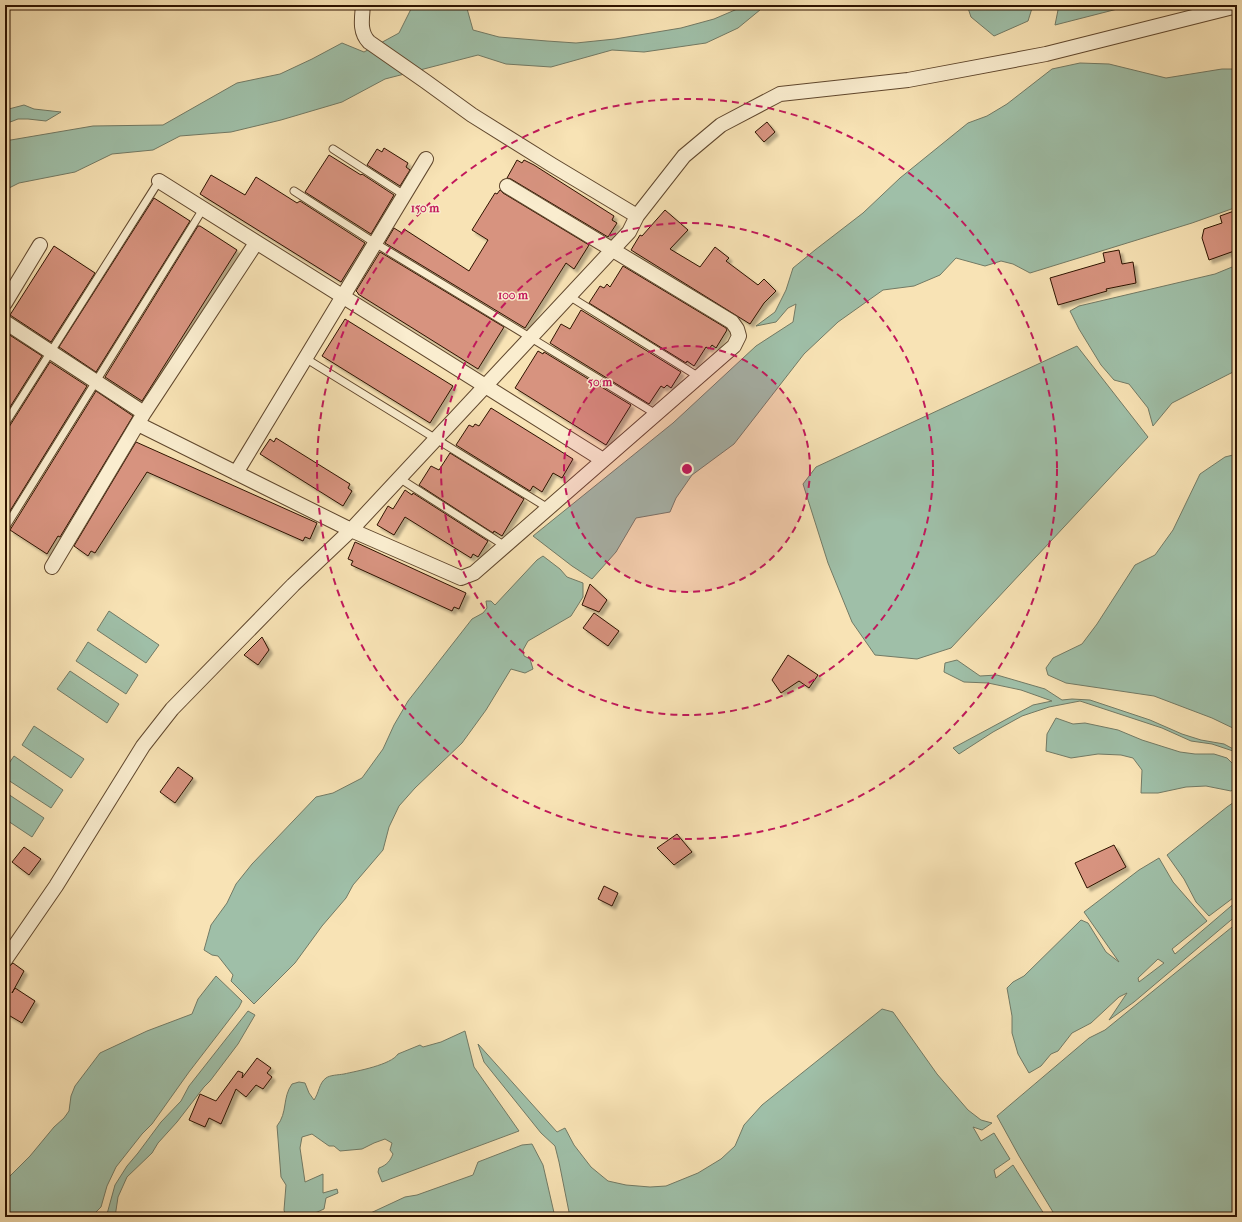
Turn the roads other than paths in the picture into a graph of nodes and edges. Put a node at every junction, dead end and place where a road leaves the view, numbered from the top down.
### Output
1 (363, 5) edge
2 (1237, 6) edge
3 (333, 150) dead end
4 (426, 159) dead end
5 (159, 181) joint
6 (507, 186) dead end
7 (294, 192) dead end
8 (404, 195) junction
9 (203, 209) junction
10 (637, 216) junction
11 (256, 243) junction
12 (375, 243) junction
13 (40, 245) dead end
14 (612, 250) junction
15 (569, 296) junction
16 (343, 297) junction
17 (5, 303) edge
18 (5, 322) edge
19 (530, 338) junction
20 (51, 352) junction
21 (305, 358) junction
22 (699, 376) junction
23 (96, 382) junction
24 (485, 387) junction
25 (656, 414) junction
26 (141, 418) junction
27 (5, 424) edge
28 (436, 439) junction
29 (603, 460) junction
30 (236, 474) junction
31 (399, 478) junction
32 (548, 508) junction
33 (5, 528) edge
34 (351, 530) junction
35 (505, 546) junction
36 (52, 567) dead end
37 (5, 960) edge

1 - 10 street
2 - 10 street
3 - 8 lane
4 - 8 street
5 - 9 street
5 - 20 lane
6 - 14 street
7 - 12 lane
8 - 12 street
9 - 11 street
9 - 23 lane
10 - 14 street
11 - 16 street
11 - 26 street
12 - 16 street
12 - 19 lane
13 - 17 street
14 - 15 street
14 - 22 street
15 - 19 street
15 - 22 lane
16 - 21 street
16 - 24 street
18 - 20 street
19 - 24 street
19 - 25 lane
20 - 23 street
20 - 27 lane
21 - 28 lane
21 - 30 street
22 - 25 street
23 - 26 street
23 - 33 lane
24 - 28 street
24 - 29 street
25 - 29 street
26 - 30 street
26 - 36 street
28 - 31 street
28 - 32 lane
29 - 32 street
30 - 34 street
31 - 34 street
31 - 35 lane
32 - 35 street
34 - 35 street
34 - 37 street

